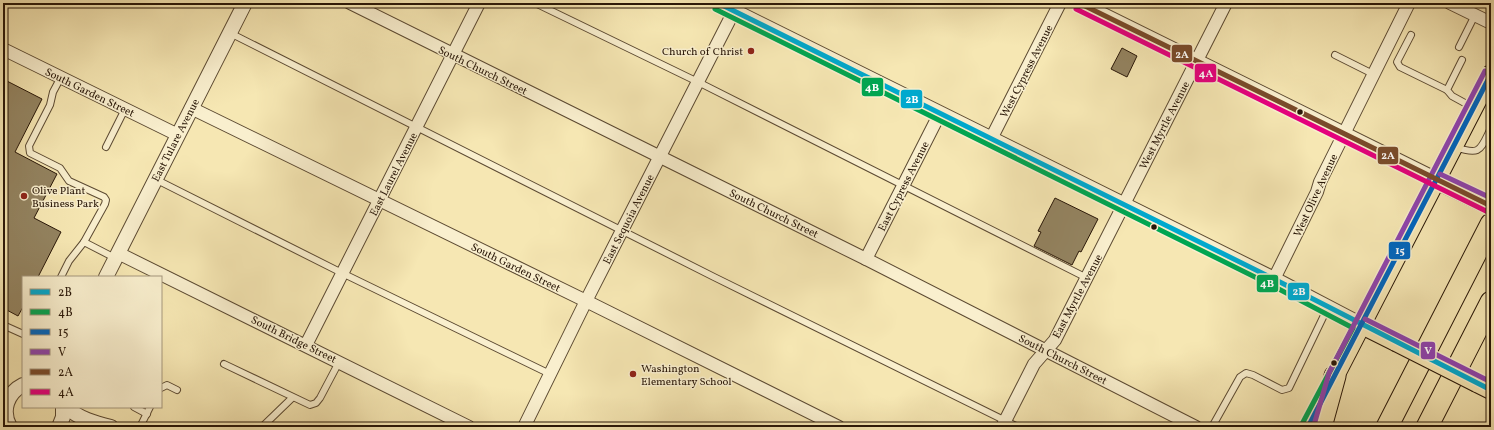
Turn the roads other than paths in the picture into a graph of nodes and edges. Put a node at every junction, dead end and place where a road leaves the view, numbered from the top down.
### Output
1 (245, 3) edge
2 (350, 3) edge
3 (479, 3) edge
4 (535, 3) edge
5 (718, 3) edge
6 (1060, 3) edge
7 (1079, 3) edge
8 (1226, 3) edge
9 (1409, 3) edge
10 (1450, 3) edge
11 (734, 11) junction
12 (1475, 15) junction
13 (1491, 23) edge
14 (230, 33) junction
15 (1411, 35) dead end
16 (1459, 47) dead end
17 (3, 48) edge
18 (453, 54) junction
19 (1336, 55) dead end
20 (1462, 60) dead end
21 (1196, 61) junction
22 (1372, 74) junction
23 (1491, 74) edge
24 (61, 77) junction
25 (698, 82) junction
26 (1447, 90) junction
27 (191, 108) junction
28 (1474, 108) junction
29 (125, 109) junction
30 (940, 113) junction
31 (416, 128) junction
32 (1491, 128) edge
33 (178, 135) junction
34 (1344, 135) junction
35 (991, 138) junction
36 (1454, 146) junction
37 (106, 147) dead end
38 (660, 157) junction
39 (155, 179) junction
40 (1437, 180) junction
41 (903, 186) junction
42 (380, 200) junction
43 (1124, 205) junction
44 (1491, 206) edge
45 (1491, 224) edge
46 (622, 230) junction
47 (84, 242) junction
48 (116, 255) junction
49 (866, 259) junction
50 (342, 273) junction
51 (62, 276) edge
52 (106, 276) edge
53 (160, 276) edge
54 (162, 277) edge
55 (1087, 278) junction
56 (1274, 279) junction
57 (586, 301) junction
58 (1491, 302) edge
59 (1328, 307) junction
60 (1362, 324) junction
61 (3, 325) edge
62 (22, 334) edge
63 (306, 345) junction
64 (1046, 351) junction
65 (339, 362) junction
66 (224, 364) dead end
67 (550, 374) junction
68 (1335, 376) junction
69 (22, 385) edge
70 (3, 386) edge
71 (22, 386) edge
72 (1484, 386) edge
73 (162, 388) edge
74 (177, 390) dead end
75 (292, 398) junction
76 (65, 408) edge
77 (66, 408) edge
78 (136, 408) edge
79 (150, 408) edge
80 (147, 414) junction
81 (7, 422) edge
82 (1004, 424) edge
83 (59, 427) edge
84 (111, 427) edge
85 (140, 427) edge
86 (262, 427) edge
87 (469, 427) edge
88 (524, 427) edge
89 (839, 427) edge
90 (1018, 427) edge
91 (1196, 427) edge
92 (1212, 427) edge
93 (1308, 427) edge
94 (1321, 427) edge
95 (1387, 427) edge
96 (1427, 427) edge

1 - 14 street, East Tulare Avenue
2 - 18 street, South Church Street
3 - 18 street, East Laurel Avenue
4 - 25 lane
5 - 11 street
6 - 35 street, West Cypress Avenue
7 - 21 street
8 - 21 street, West Myrtle Avenue
9 - 22 street, West Olive Avenue
10 - 12 street
11 - 25 street, East Sequoia Avenue
11 - 30 street
12 - 13 street
12 - 16 lane
14 - 27 street, East Tulare Avenue
14 - 31 lane
15 - 26 lane
17 - 24 street, South Garden Street
18 - 31 street, East Laurel Avenue
18 - 38 street, South Church Street
19 - 22 lane
20 - 26 lane
21 - 34 street
21 - 43 street, West Myrtle Avenue
22 - 34 street, West Olive Avenue
23 - 28 main road
24 - 29 street, South Garden Street
24 - 47 lane
25 - 38 street, East Sequoia Avenue
25 - 41 lane
26 - 28 lane
27 - 33 street, East Tulare Avenue
27 - 42 street, South Garden Street
28 - 36 main road
29 - 33 street, South Garden Street
29 - 37 lane
30 - 35 street
30 - 41 street, East Cypress Avenue
31 - 42 street, East Laurel Avenue
31 - 46 lane
32 - 36 lane
33 - 39 street, East Tulare Avenue
34 - 40 street
34 - 56 street, West Olive Avenue
35 - 43 street
36 - 40 main road
38 - 46 street, East Sequoia Avenue
38 - 49 street, South Church Street
39 - 48 street, East Tulare Avenue
39 - 50 lane
40 - 44 main road
40 - 60 main road
41 - 49 street, East Cypress Avenue
41 - 55 lane
42 - 50 street, East Laurel Avenue
42 - 57 street, South Garden Street
43 - 55 street, East Myrtle Avenue
43 - 56 street
45 - 95 highway
46 - 57 street, East Sequoia Avenue
46 - 82 lane
47 - 48 lane
47 - 51 lane
48 - 52 street, East Tulare Avenue
48 - 53 street, South Bridge Street
49 - 64 street, South Church Street
50 - 63 street, East Laurel Avenue
50 - 67 lane
54 - 63 street, South Bridge Street
55 - 64 street, East Myrtle Avenue
56 - 59 street
57 - 67 street, East Sequoia Avenue
57 - 89 street, South Garden Street
58 - 96 highway
59 - 60 street
59 - 92 lane
60 - 68 main road
60 - 72 main road, bridge
61 - 62 lane
63 - 65 street, South Bridge Street
64 - 82 street, East Myrtle Avenue
64 - 91 street, South Church Street
65 - 75 lane
65 - 87 street, South Bridge Street
66 - 75 lane
67 - 88 street, East Sequoia Avenue
68 - 93 main road
68 - 94 highway
69 - 70 street
71 - 81 street
73 - 74 lane
75 - 86 lane
76 - 83 street
77 - 84 street
78 - 80 lane
79 - 80 lane
80 - 85 lane
82 - 90 lane

